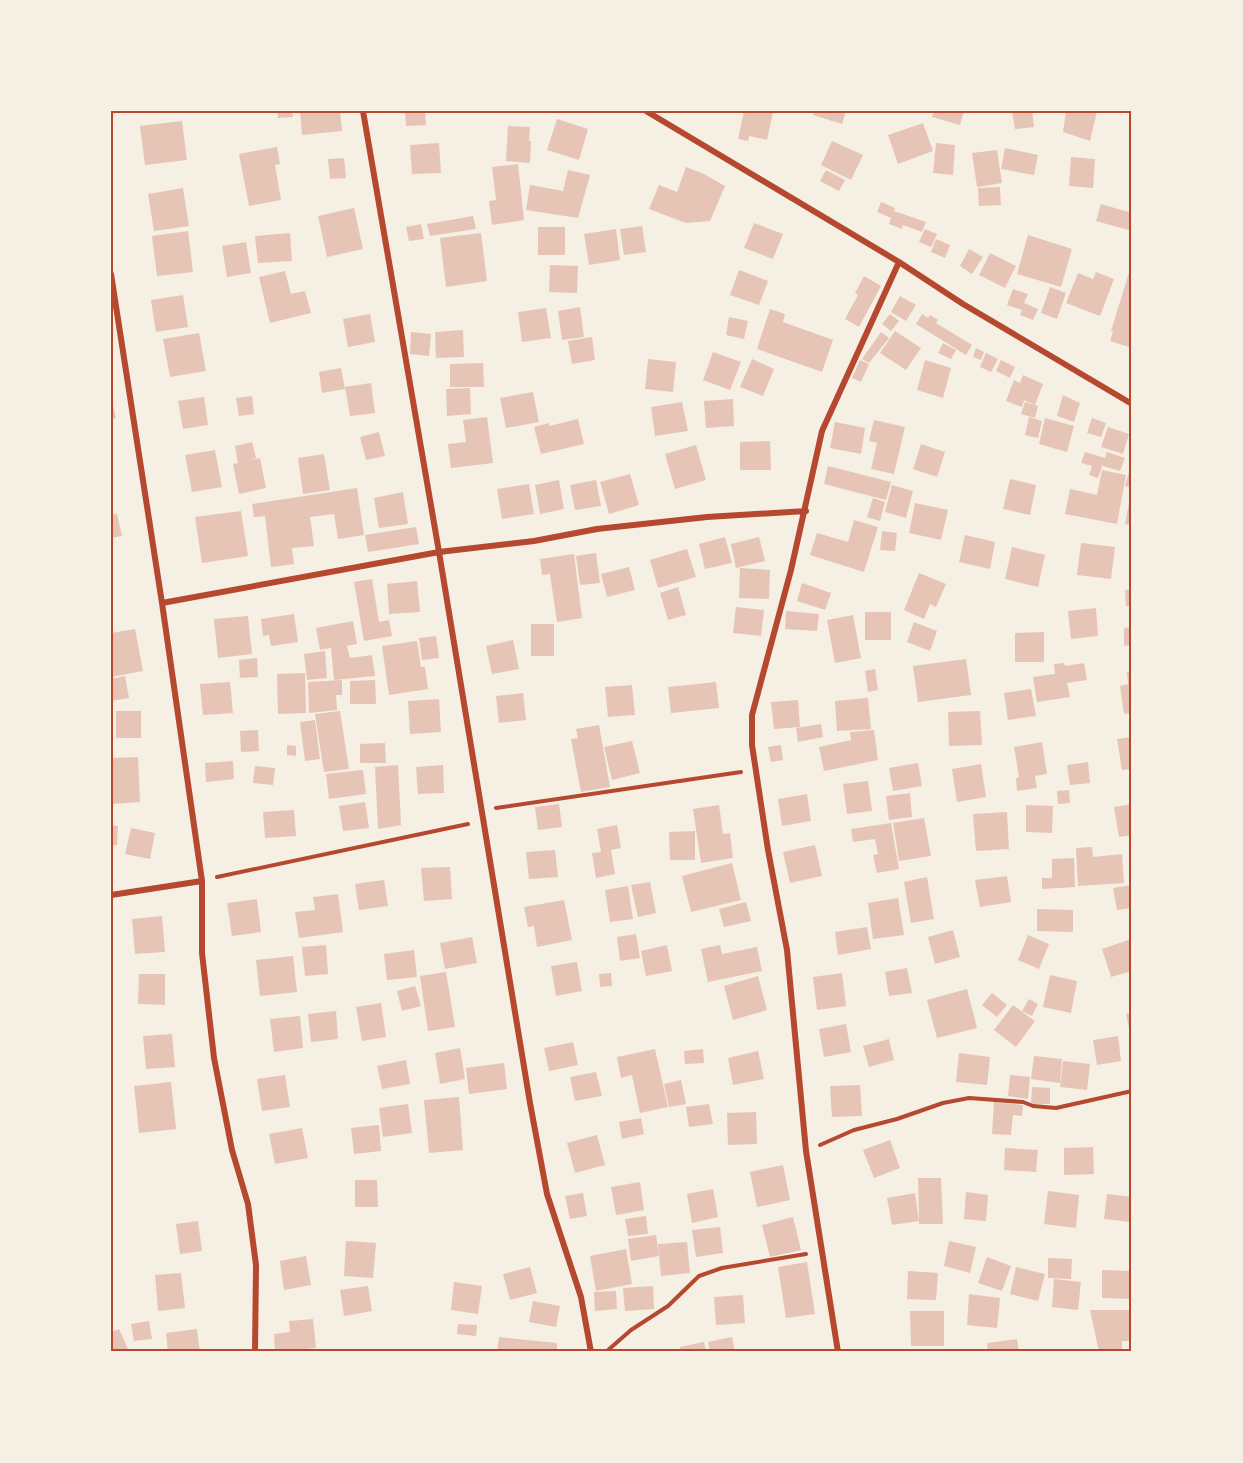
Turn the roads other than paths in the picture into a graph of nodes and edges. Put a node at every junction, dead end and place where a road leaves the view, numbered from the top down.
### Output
1 (363, 111) edge
2 (646, 111) edge
3 (899, 262) junction
4 (111, 274) edge
5 (1132, 404) edge
6 (806, 511) junction
7 (439, 552) junction
8 (162, 603) junction
9 (202, 881) junction
10 (111, 895) edge
11 (255, 1352) edge
12 (591, 1352) edge
13 (838, 1352) edge

1 - 7 street
2 - 3 street
3 - 5 street
3 - 6 street
4 - 8 street
6 - 7 street
6 - 13 street
7 - 8 street
7 - 12 street
8 - 9 street
9 - 10 street
9 - 11 street

